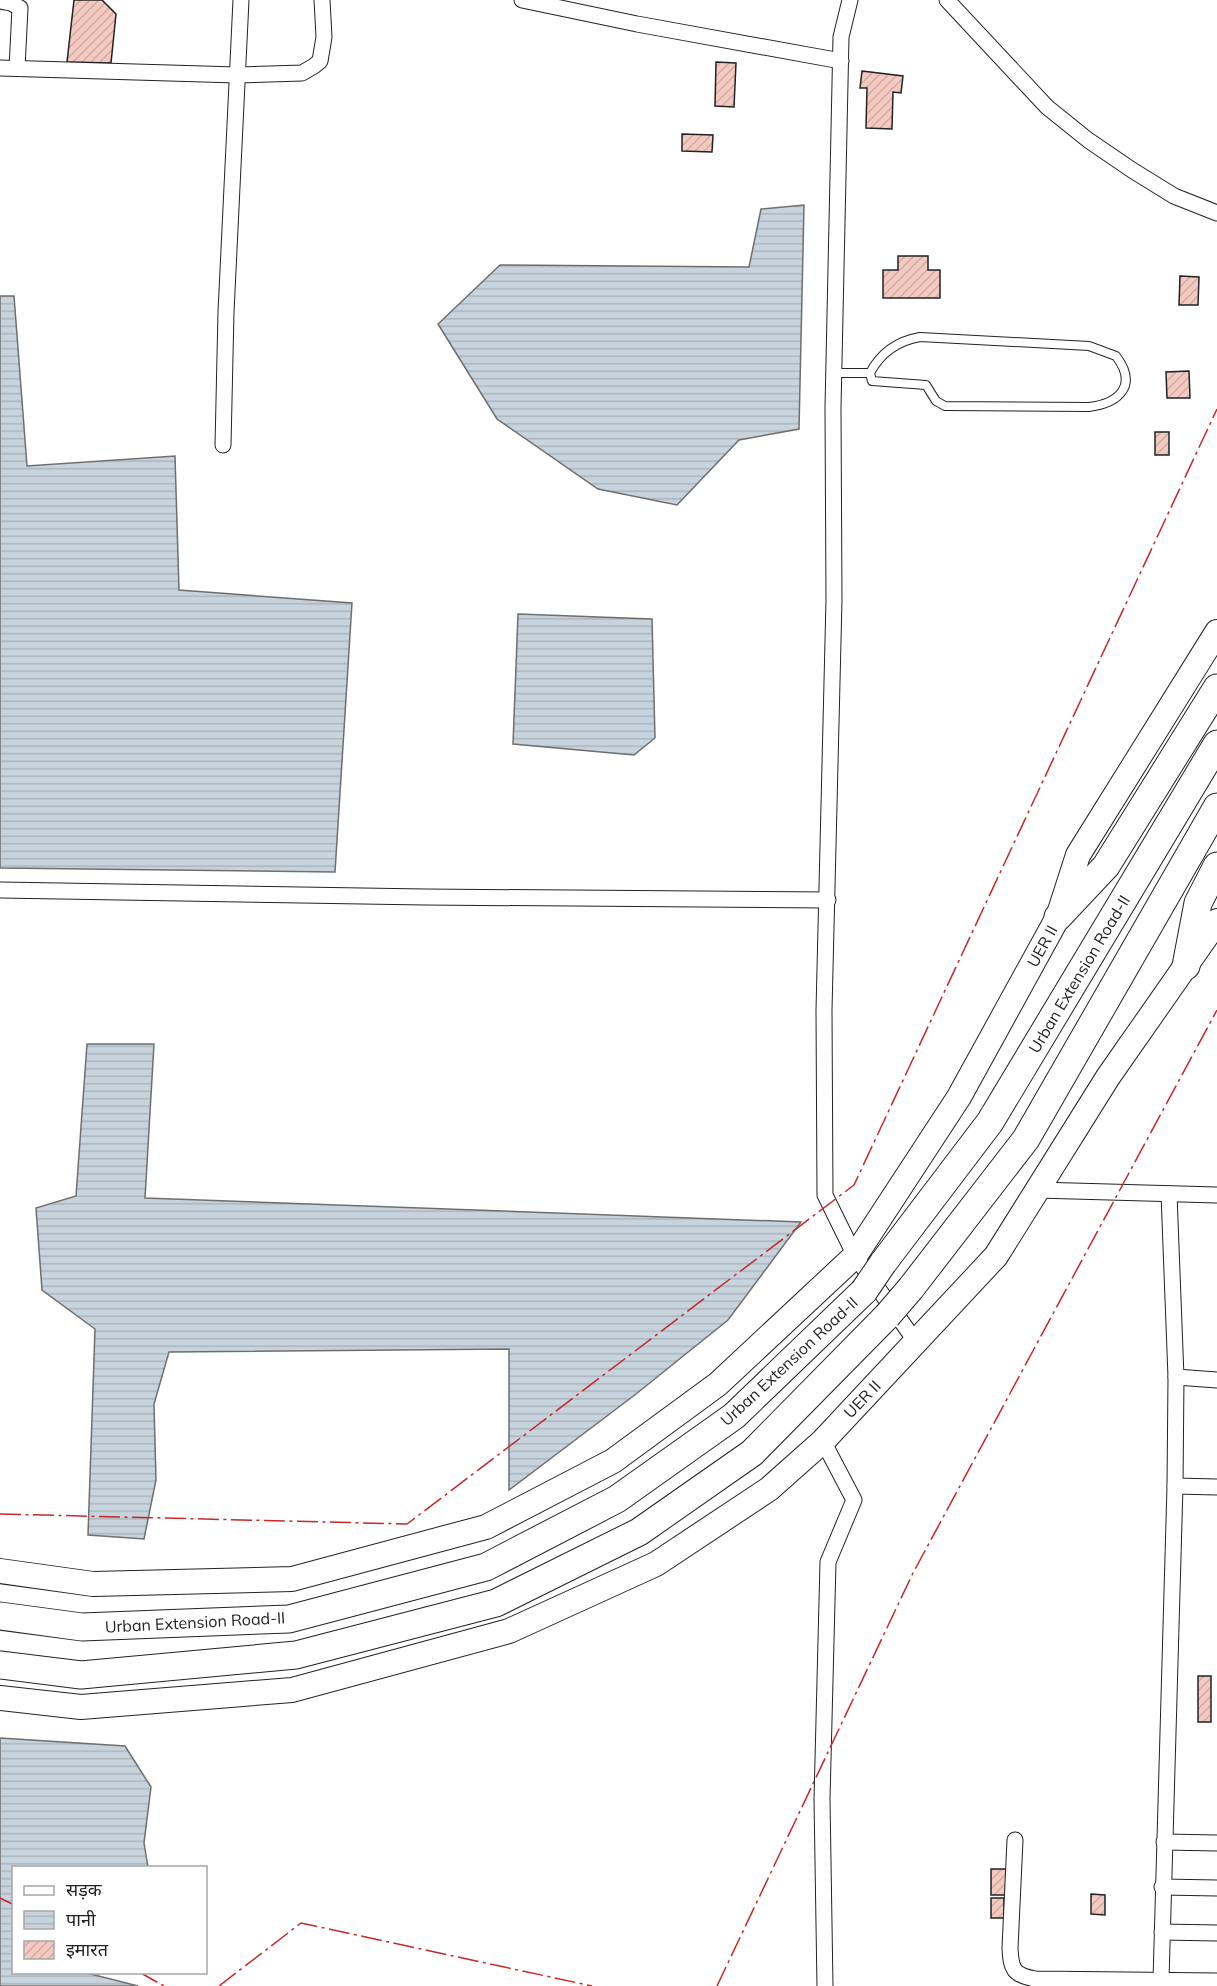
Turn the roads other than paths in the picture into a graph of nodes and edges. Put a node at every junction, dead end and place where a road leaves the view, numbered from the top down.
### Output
1 (242, 0) edge
2 (322, 0) edge
3 (522, 0) edge
4 (850, 0) edge
5 (947, 0) edge
6 (0, 1) edge
7 (568, 4) edge
8 (841, 61) junction
9 (0, 68) edge
10 (17, 68) junction
11 (237, 75) junction
12 (1217, 213) edge
13 (834, 373) junction
14 (870, 374) junction
15 (223, 445) dead end
16 (1217, 632) edge
17 (1217, 688) edge
18 (1217, 744) edge
19 (1217, 807) edge
20 (1217, 866) edge
21 (0, 890) edge
22 (828, 900) junction
23 (1058, 917) junction
24 (1217, 921) edge
25 (1186, 966) junction
26 (1037, 1190) junction
27 (1169, 1194) junction
28 (1217, 1195) edge
29 (855, 1256) junction
30 (873, 1278) junction
31 (890, 1313) junction
32 (916, 1342) junction
33 (1176, 1377) junction
34 (1217, 1380) edge
35 (823, 1441) junction
36 (1175, 1486) junction
37 (1217, 1487) edge
38 (0, 1571) edge
39 (0, 1616) edge
40 (0, 1665) edge
41 (0, 1698) edge
42 (1016, 1840) dead end
43 (1164, 1842) junction
44 (1217, 1843) edge
45 (1162, 1887) junction
46 (1217, 1888) edge
47 (1162, 1932) junction
48 (1217, 1933) edge
49 (1161, 1980) junction
50 (1217, 1981) edge
51 (825, 1986) edge

1 - 11 street
2 - 11 street
3 - 7 street
4 - 8 street
5 - 12 street
6 - 10 street
7 - 8 street
8 - 13 street
9 - 10 street
10 - 11 street
11 - 15 street
13 - 14 lane
13 - 22 street
14 - 14 lane
16 - 23 main road, UER II
17 - 23 highway
18 - 30 highway, Urban Extension Road-II
19 - 31 highway, bridge
20 - 25 highway
21 - 22 street
22 - 29 street
23 - 29 main road, UER II
24 - 25 main road, UER II
25 - 26 main road, UER II
26 - 27 street
26 - 32 main road, UER II
27 - 28 street
27 - 33 street
29 - 30 street
29 - 38 main road, UER II
30 - 31 street
30 - 39 highway, Urban Extension Road-II
31 - 32 street
31 - 40 highway
32 - 35 main road, UER II
33 - 34 street
33 - 36 street
35 - 41 main road, UER II
35 - 51 street
36 - 37 street
36 - 43 street
42 - 49 street
43 - 44 street
43 - 45 street
45 - 46 street
45 - 47 street
47 - 48 street
47 - 49 street
49 - 50 street

